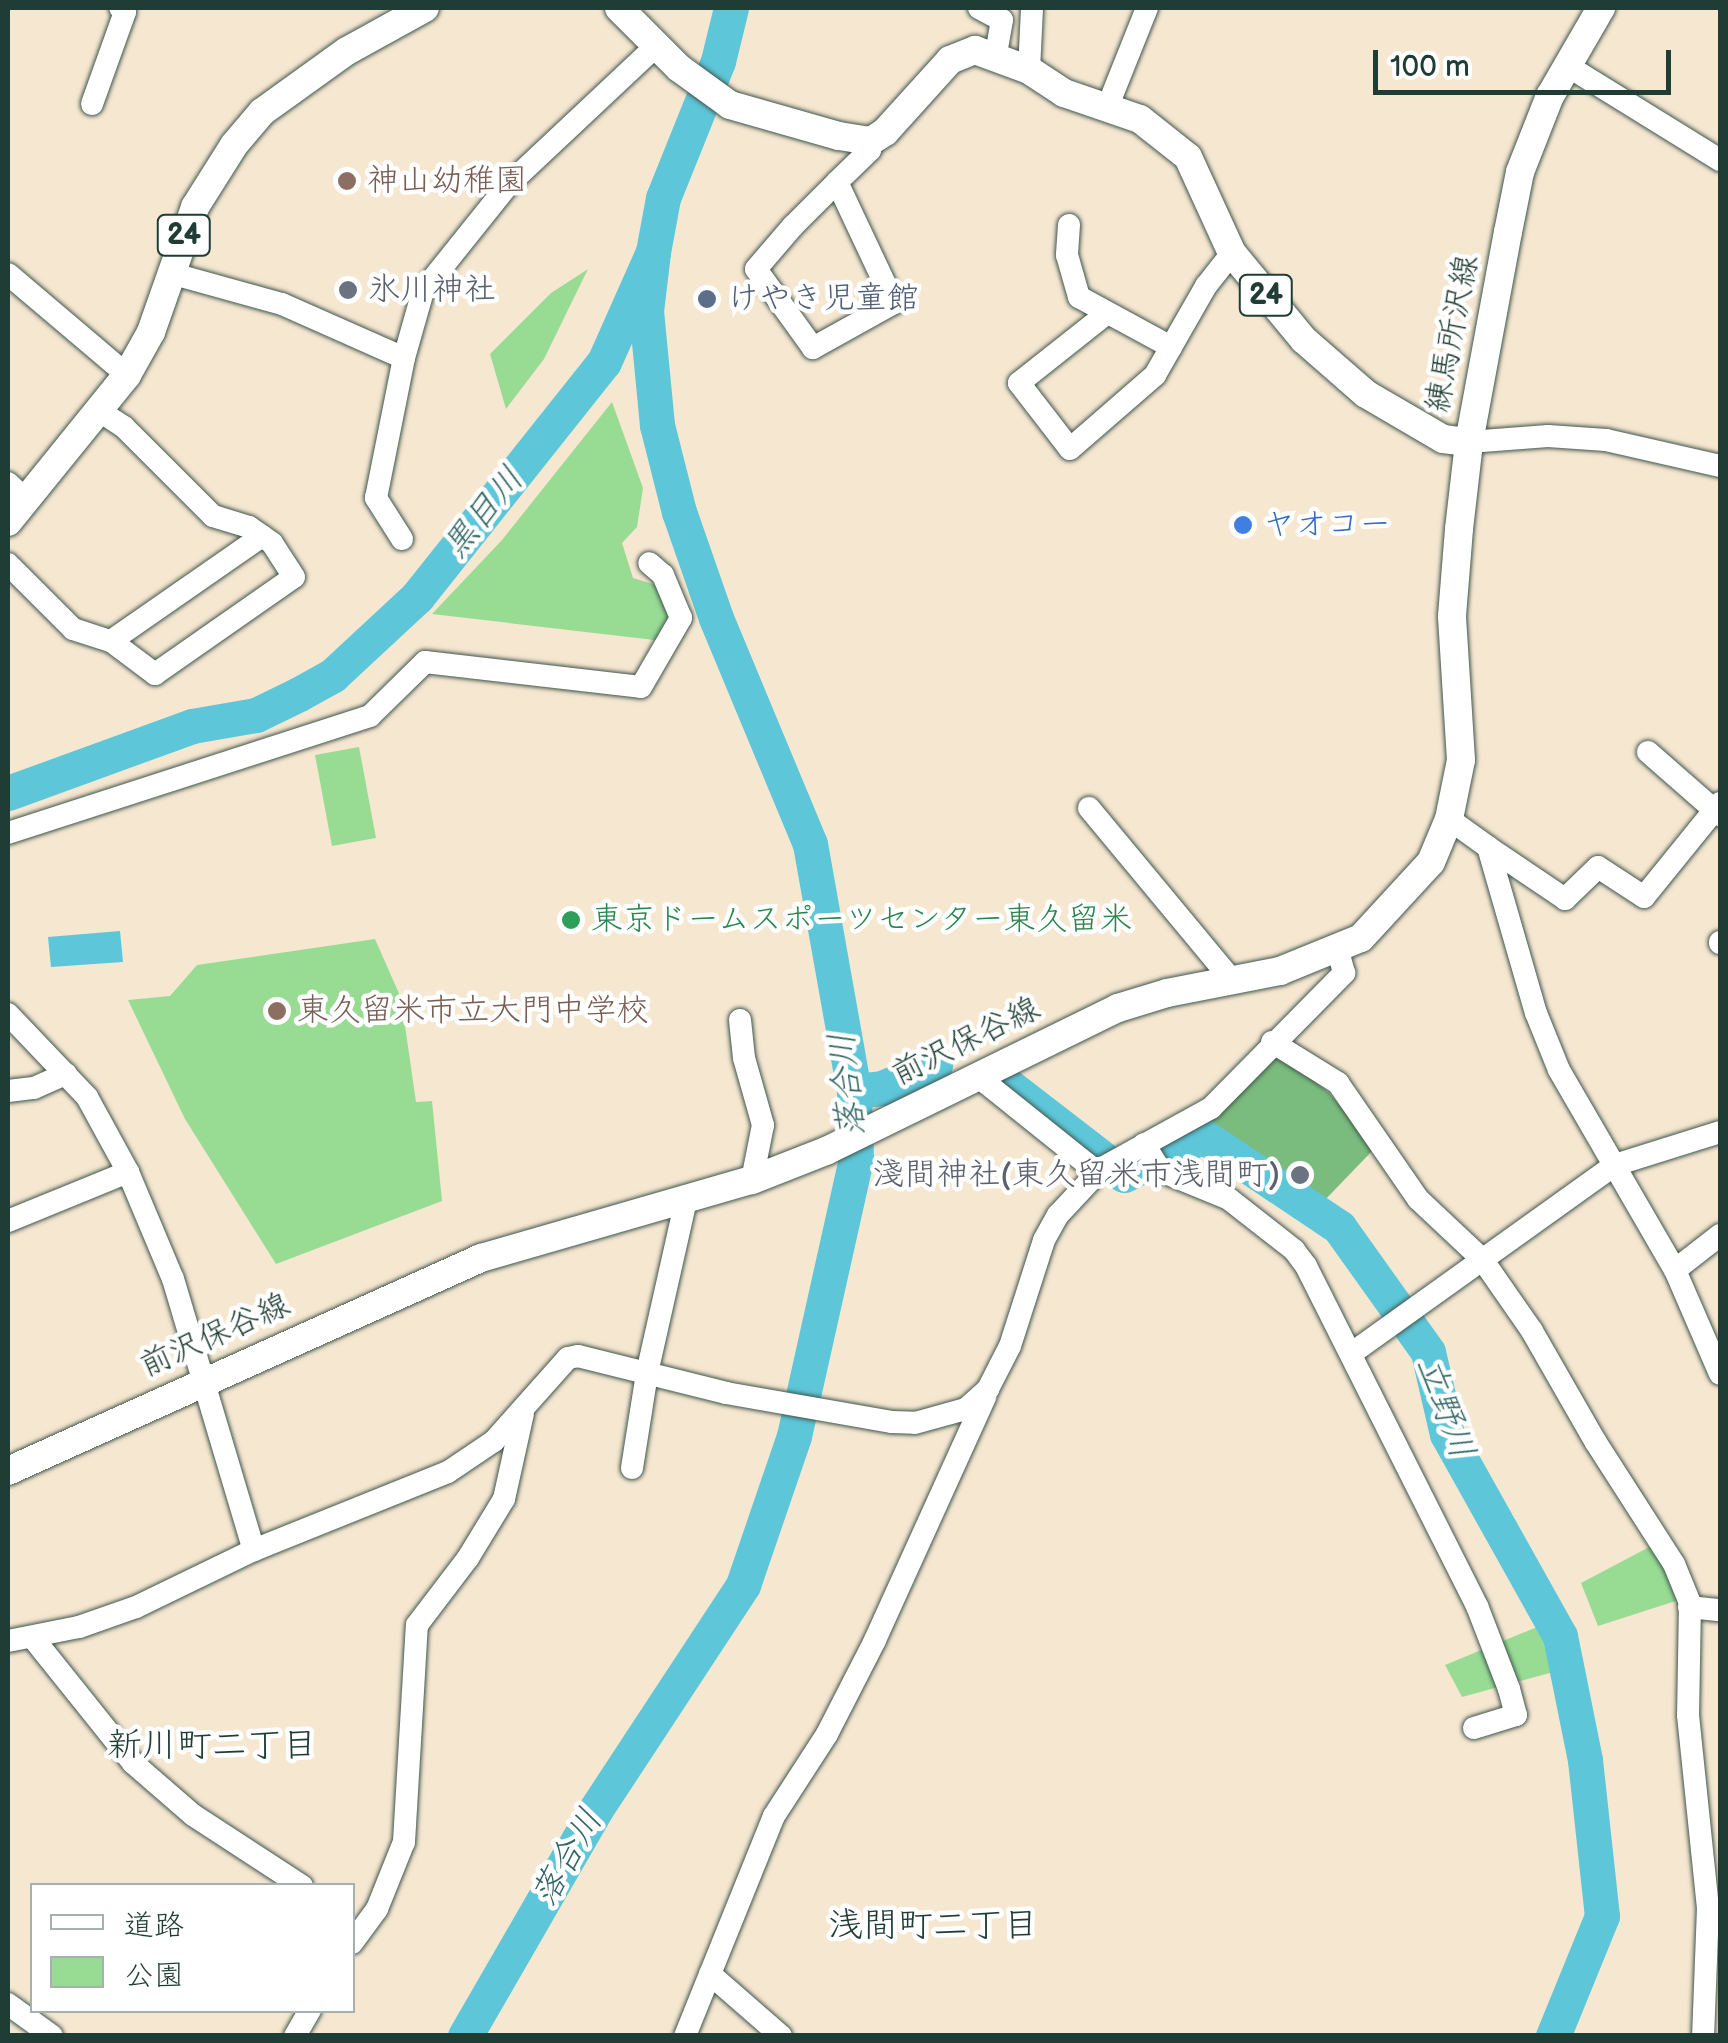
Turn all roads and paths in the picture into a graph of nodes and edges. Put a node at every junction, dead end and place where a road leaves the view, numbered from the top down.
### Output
1 (120, 8) edge
2 (619, 8) edge
3 (979, 8) edge
4 (1032, 8) edge
5 (1147, 8) edge
6 (1601, 8) edge
7 (416, 9) edge
8 (655, 47) junction
9 (996, 55) junction
10 (1566, 65) junction
11 (1029, 70) junction
12 (92, 104) dead end
13 (1107, 108) junction
14 (871, 141) junction
15 (1720, 160) edge
16 (837, 182) junction
17 (1069, 225) dead end
18 (1232, 254) junction
19 (170, 272) junction
20 (8, 274) edge
21 (1106, 314) junction
22 (1170, 347) junction
23 (404, 358) junction
24 (127, 375) junction
25 (101, 412) junction
26 (1469, 442) junction
27 (1720, 466) edge
28 (14, 502) edge
29 (262, 536) junction
30 (402, 540) dead end
31 (649, 563) dead end
32 (8, 564) edge
33 (111, 640) junction
34 (1648, 752) dead end
35 (1089, 808) dead end
36 (1718, 809) edge
37 (1449, 819) junction
38 (8, 833) edge
39 (1488, 847) junction
40 (1338, 950) junction
41 (1231, 980) junction
42 (8, 1014) edge
43 (740, 1020) dead end
44 (1272, 1042) junction
45 (66, 1074) junction
46 (976, 1074) junction
47 (8, 1092) edge
48 (1720, 1132) edge
49 (1145, 1155) junction
50 (1615, 1165) junction
51 (1100, 1170) junction
52 (128, 1172) junction
53 (752, 1180) junction
54 (686, 1200) junction
55 (8, 1221) edge
56 (1720, 1235) edge
57 (1482, 1260) junction
58 (1675, 1270) junction
59 (1352, 1354) junction
60 (647, 1373) junction
61 (1720, 1374) edge
62 (206, 1379) junction
63 (988, 1389) junction
64 (523, 1413) junction
65 (632, 1468) dead end
66 (8, 1471) edge
67 (254, 1550) junction
68 (1689, 1607) junction
69 (1720, 1610) edge
70 (33, 1638) junction
71 (8, 1641) edge
72 (1474, 1728) dead end
73 (297, 1883) edge
74 (356, 1929) edge
75 (710, 1974) junction
76 (8, 2004) edge
77 (308, 2013) edge
78 (52, 2036) edge
79 (295, 2036) edge
80 (685, 2036) edge
81 (781, 2036) edge
82 (1702, 2036) edge

1 - 12 street
2 - 8 main road
3 - 9 street
4 - 11 street
5 - 13 street
6 - 10 main road, 練馬所沢線
7 - 19 main road, 24
8 - 14 main road
8 - 23 street
9 - 11 main road, 練馬所沢線 / 24
9 - 14 main road
10 - 15 street
10 - 26 main road, 練馬所沢線
11 - 13 main road, 練馬所沢線 / 24
13 - 18 main road, 練馬所沢線 / 24
14 - 16 street
16 - 16 street
17 - 21 street
18 - 22 street
18 - 26 main road, 練馬所沢線 / 24
19 - 23 street
19 - 24 main road, 24
20 - 24 street
21 - 22 street
21 - 22 street
23 - 30 street
24 - 25 main road, 24
25 - 28 main road, 24
25 - 29 street
26 - 27 street
26 - 37 main road, 前沢保谷線
29 - 33 street
29 - 33 street
31 - 38 street
32 - 33 street
34 - 36 street
35 - 41 street
36 - 39 street
37 - 39 street
37 - 40 main road, 前沢保谷線
39 - 50 street
40 - 41 main road, 前沢保谷線
40 - 44 street
41 - 46 main road, 前沢保谷線
42 - 45 street
43 - 53 street
44 - 49 street
44 - 57 street
45 - 47 street
45 - 52 street
46 - 51 street
46 - 53 main road, 前沢保谷線
48 - 50 street
49 - 51 street
49 - 59 street
50 - 57 street
50 - 58 street
51 - 63 street
52 - 55 street
52 - 62 street
53 - 54 main road, 前沢保谷線
54 - 60 street
54 - 62 main road, 前沢保谷線
56 - 58 street
57 - 59 street
57 - 68 street
58 - 61 street
59 - 72 street
60 - 63 street
60 - 64 street
60 - 65 street
62 - 66 main road, 前沢保谷線
62 - 67 street
63 - 75 street
64 - 67 street
64 - 74 street
67 - 70 street
68 - 69 street
68 - 82 street
70 - 71 street
70 - 73 street
75 - 80 street
75 - 81 street
76 - 78 street
77 - 79 street

